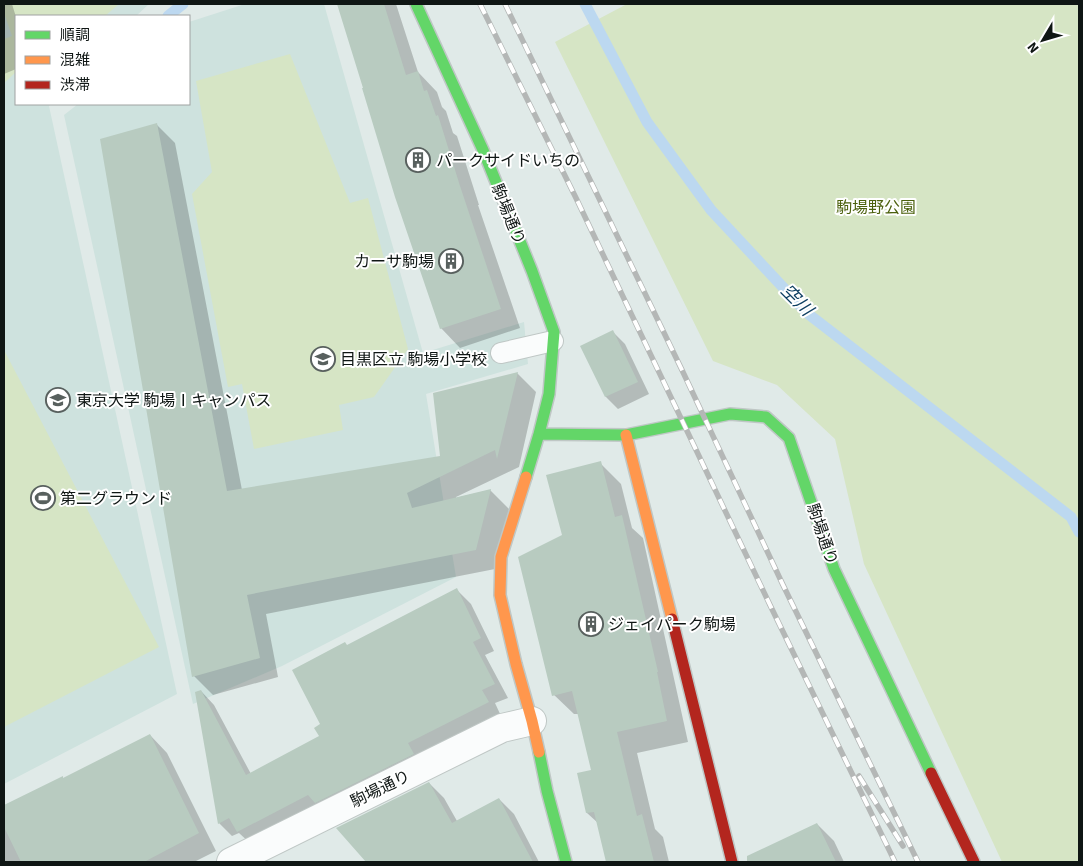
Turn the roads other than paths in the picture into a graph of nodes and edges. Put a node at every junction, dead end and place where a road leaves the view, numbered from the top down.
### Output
1 (416, 4) edge
2 (553, 341) junction
3 (501, 352) dead end
4 (539, 434) junction
5 (626, 435) junction
6 (532, 721) junction
7 (231, 862) edge
8 (566, 862) edge
9 (732, 862) edge
10 (974, 862) edge

1 - 2 street, 駒場通り
2 - 3 lane
2 - 4 street, 駒場通り
4 - 5 street, 駒場通り
4 - 6 street, 駒場通り
5 - 9 street
5 - 10 street, 駒場通り
6 - 7 street, 駒場通り
6 - 8 street, 駒場通り

